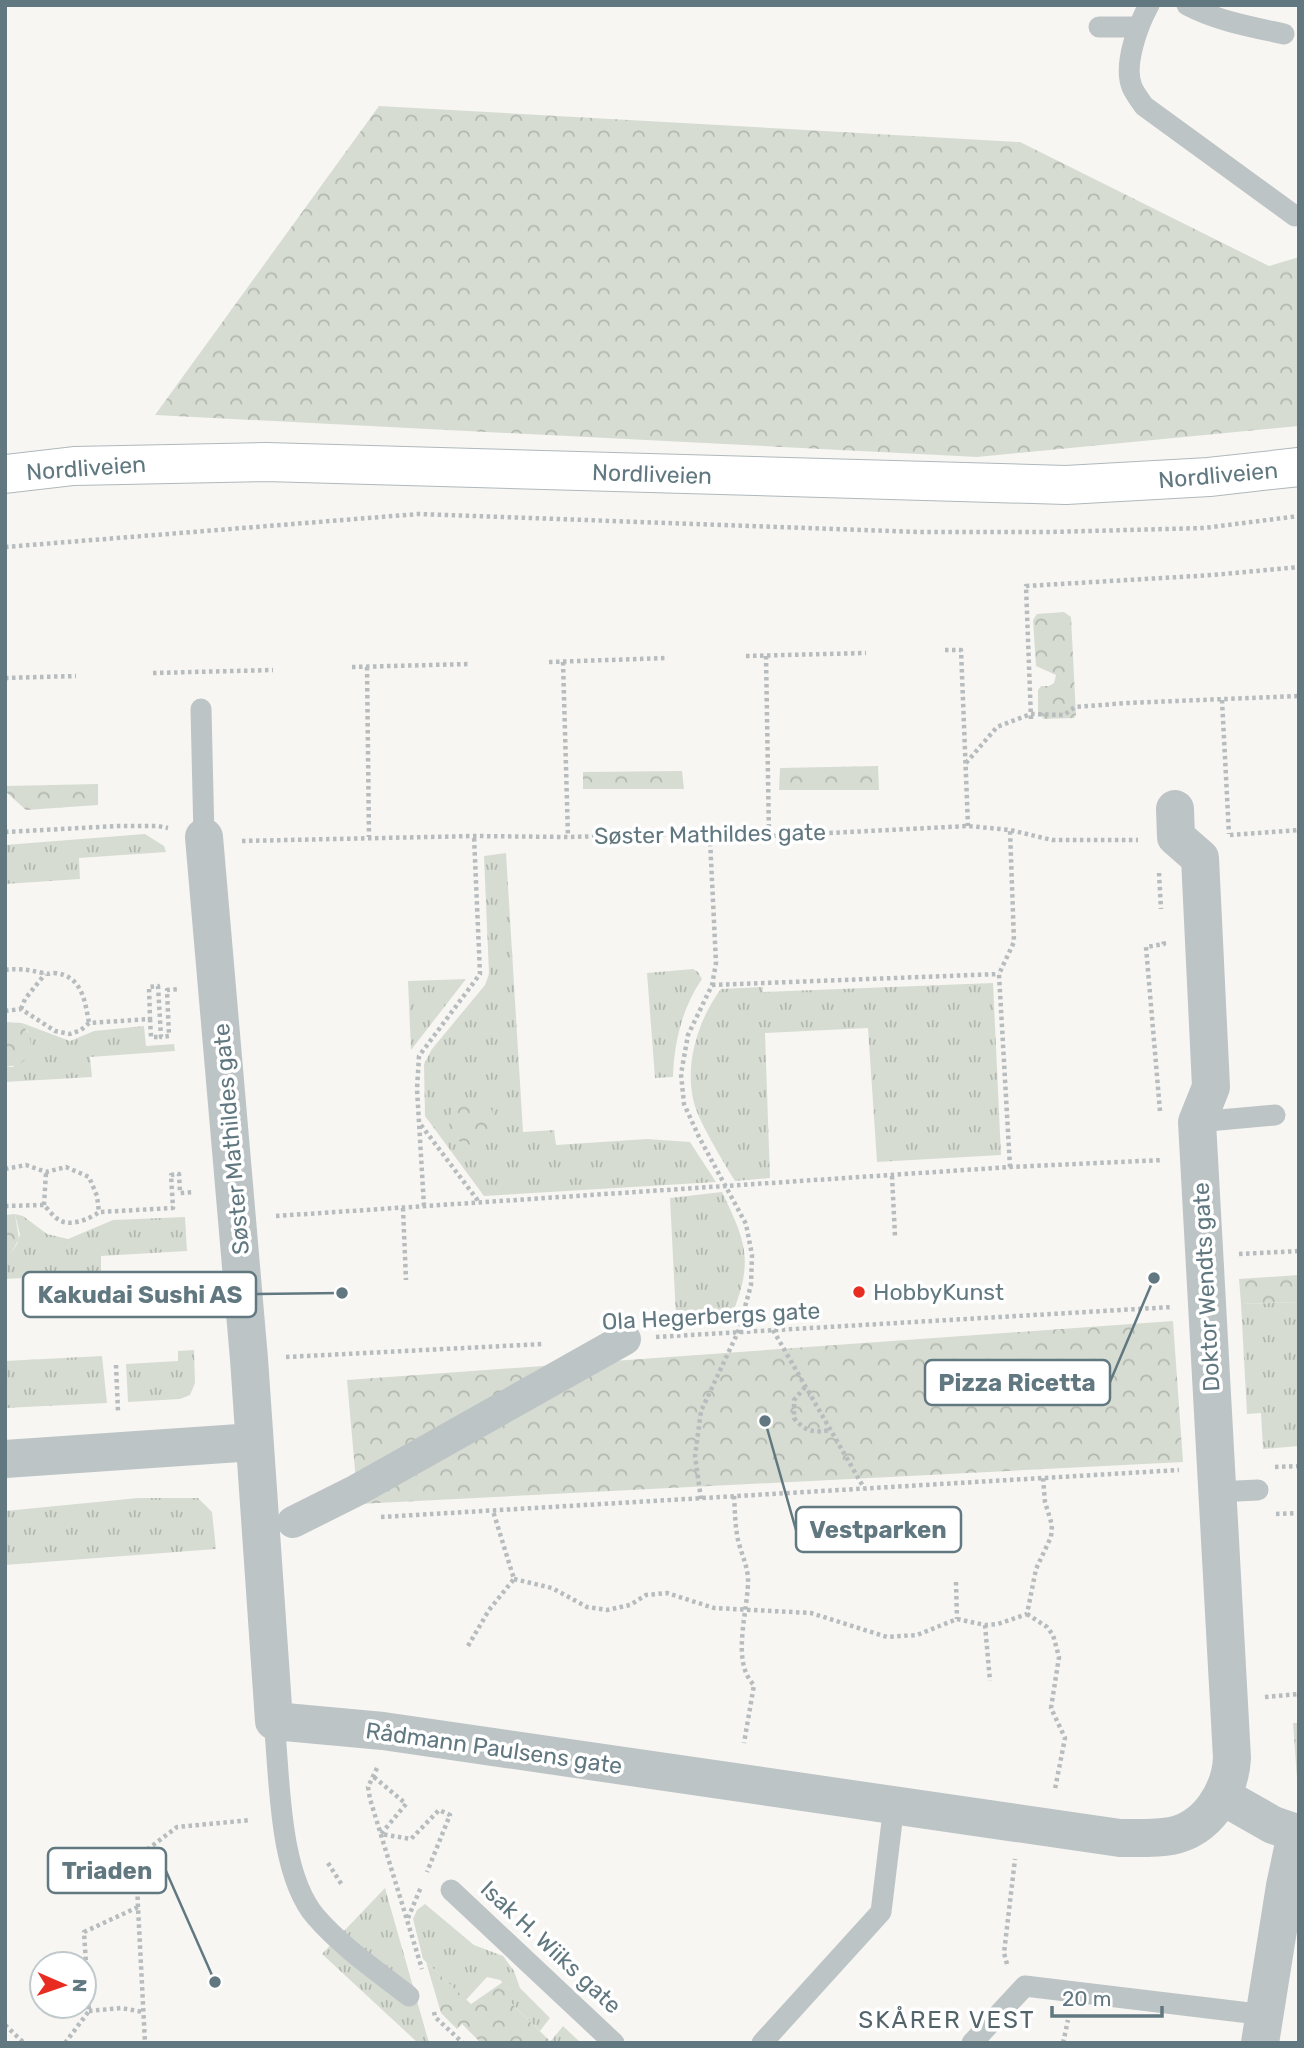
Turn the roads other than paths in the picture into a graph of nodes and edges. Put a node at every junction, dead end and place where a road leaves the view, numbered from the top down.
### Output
1 (1149, 5) edge
2 (1187, 5) edge
3 (1099, 27) dead end
4 (1137, 27) junction
5 (1284, 34) dead end
6 (1295, 216) dead end
7 (1299, 467) edge
8 (5, 474) edge
9 (201, 709) dead end
10 (1169, 828) road end
11 (204, 837) joint
12 (1275, 1115) dead end
13 (1179, 1121) junction
14 (243, 1299) junction
15 (195, 1303) dead end
16 (625, 1339) road end
17 (254, 1442) junction
18 (5, 1459) edge
19 (1203, 1481) junction
20 (1258, 1490) dead end
21 (293, 1522) dead end
22 (274, 1721) junction
23 (1226, 1787) junction
24 (894, 1805) junction
25 (1297, 1834) edge
26 (451, 1890) dead end
27 (409, 1996) dead end
28 (1263, 2029) edge
29 (614, 2043) edge
30 (762, 2043) edge
31 (972, 2043) edge

1 - 4 lane
2 - 5 lane
3 - 4 lane
4 - 6 lane
7 - 8 main road, Nordliveien
9 - 11 lane
10 - 13 street, Doktor Wendts gate
11 - 14 street, Søster Mathildes gate
12 - 13 lane
13 - 19 street, Doktor Wendts gate
14 - 15 lane
14 - 17 street, Søster Mathildes gate
16 - 21 street
17 - 18 street
17 - 22 street
19 - 20 lane
19 - 23 street, Doktor Wendts gate
22 - 24 street, Rådmann Paulsens gate
22 - 27 lane
23 - 24 street, Rådmann Paulsens gate
23 - 25 street
24 - 30 lane
25 - 28 street
26 - 29 lane, Isak H. Wiiks gate
28 - 31 lane

